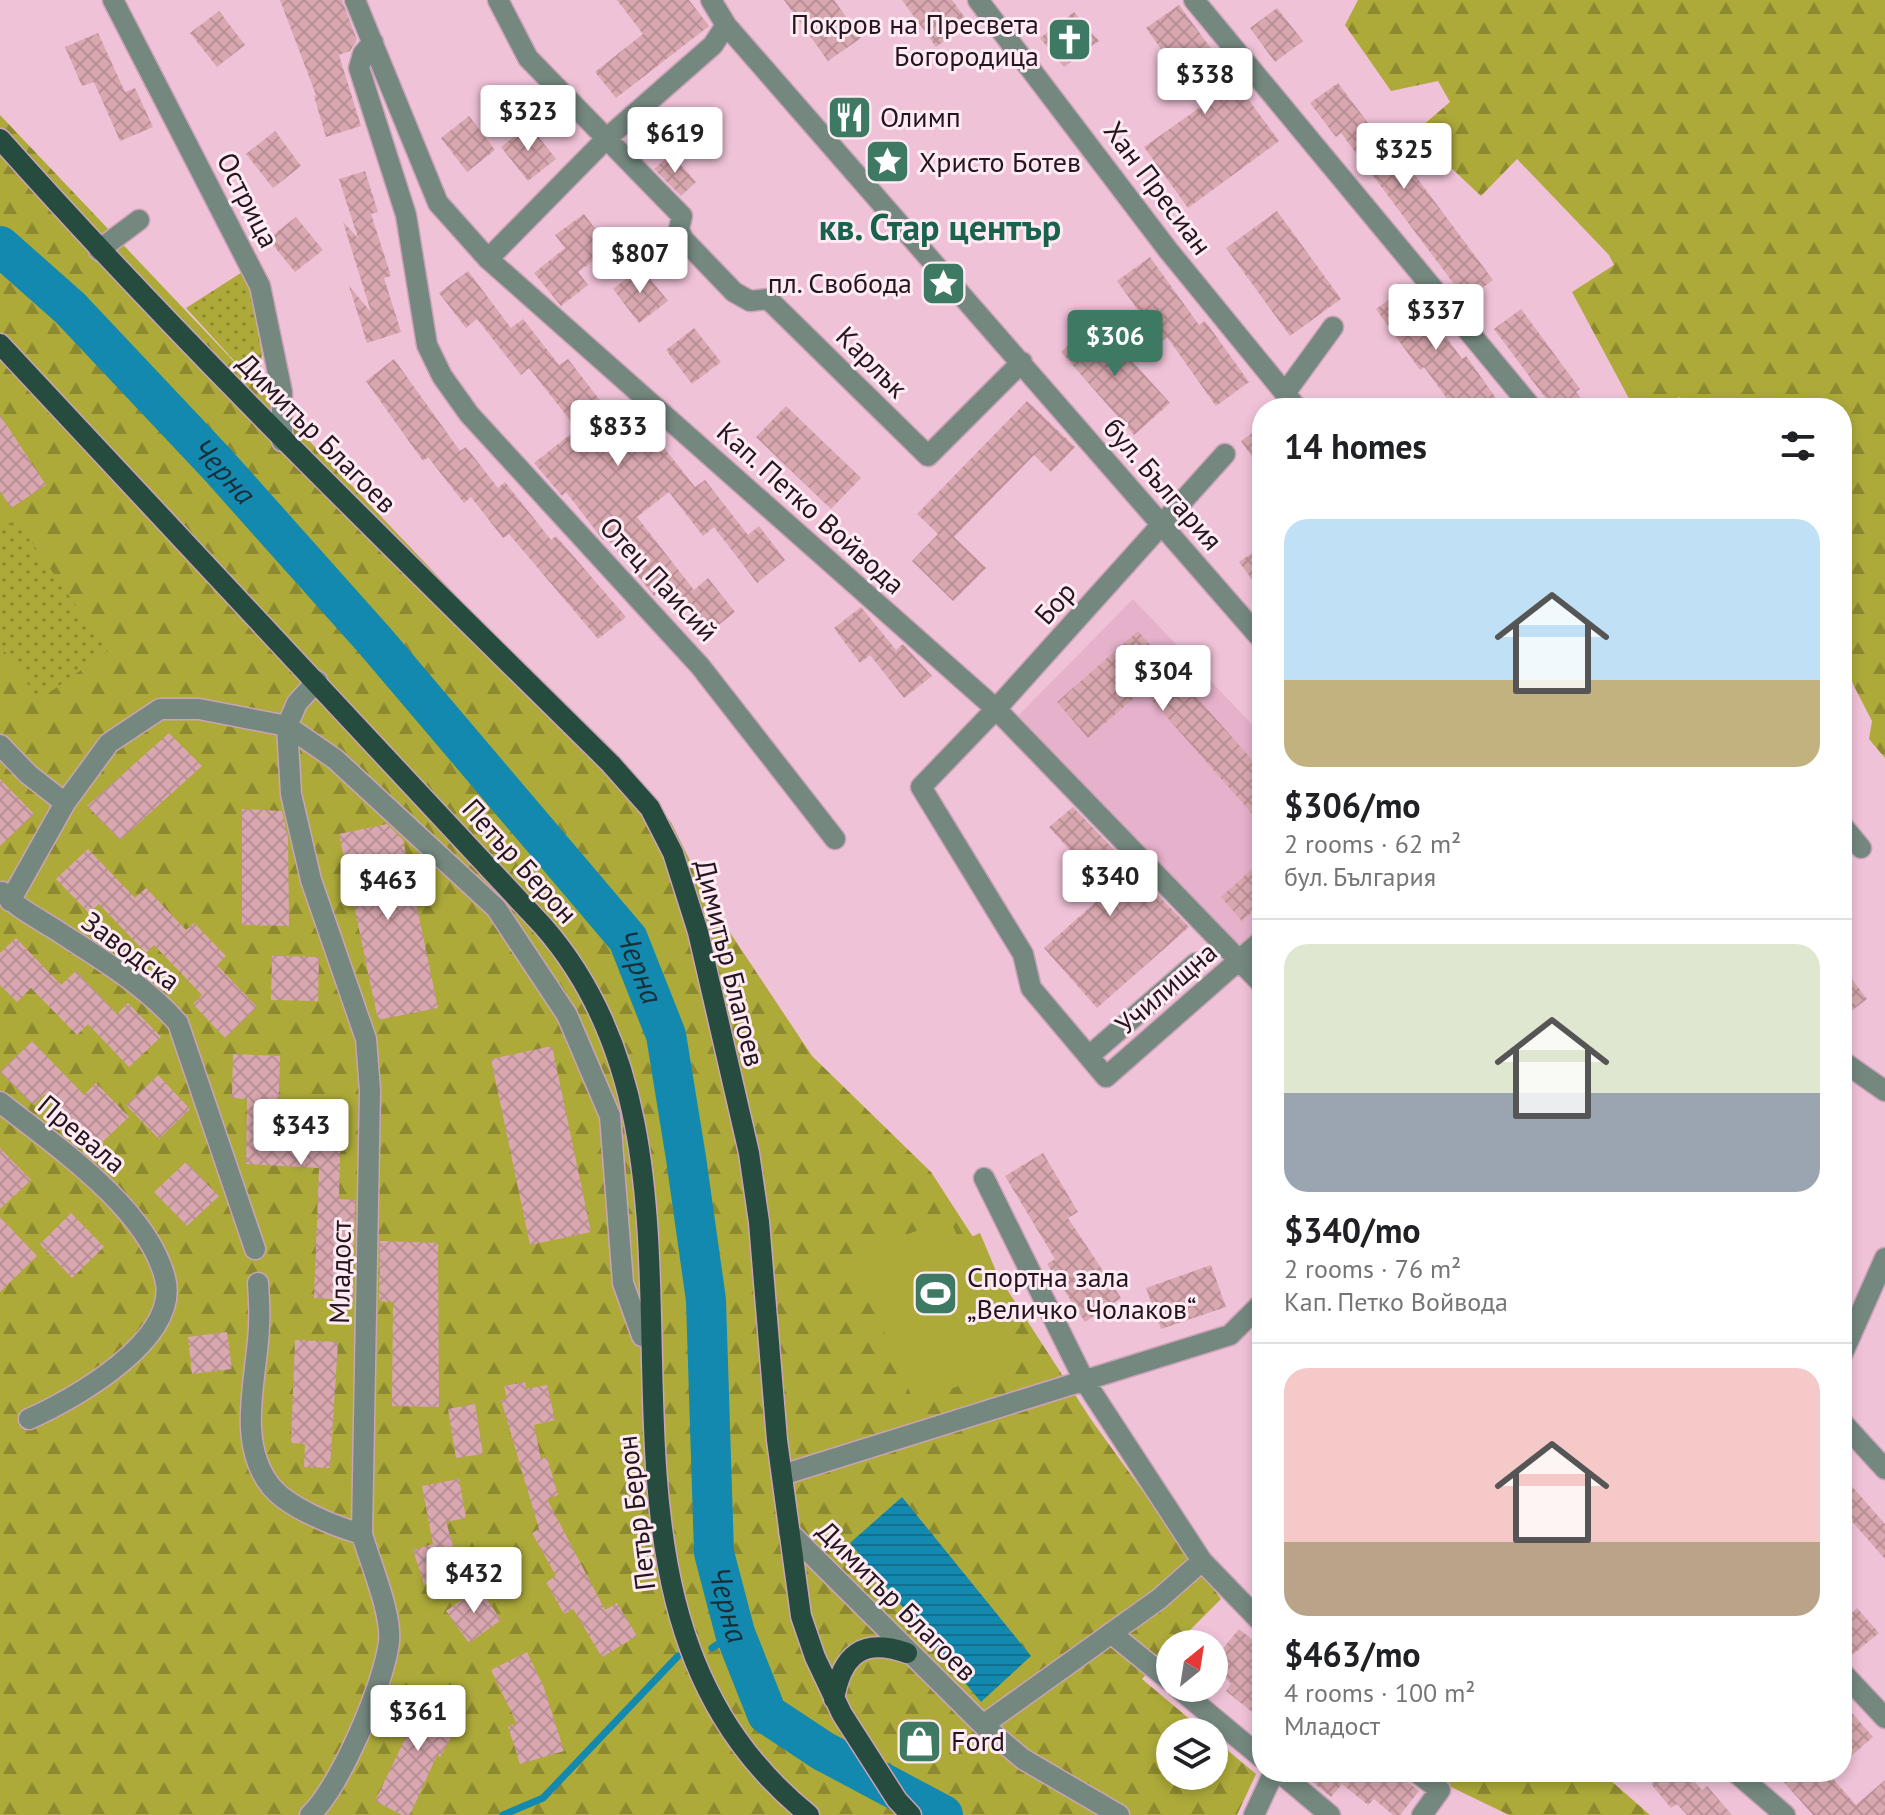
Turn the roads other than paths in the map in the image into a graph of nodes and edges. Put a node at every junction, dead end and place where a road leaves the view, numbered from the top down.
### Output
1 (113, 0) edge
2 (355, 0) edge
3 (711, 0) edge
4 (978, 0) edge
5 (1194, 0) edge
6 (506, 4) edge
7 (726, 25) junction
8 (373, 42) junction
9 (0, 139) edge
10 (606, 139) junction
11 (139, 220) dead end
12 (99, 250) junction
13 (488, 259) junction
14 (1333, 327) dead end
15 (0, 344) edge
16 (1022, 362) junction
17 (1289, 398) edge
18 (1292, 398) edge
19 (1524, 398) edge
20 (282, 441) junction
21 (1225, 454) dead end
22 (1162, 527) junction
23 (1252, 629) edge
24 (317, 681) junction
25 (996, 709) junction
26 (287, 726) junction
27 (0, 745) edge
28 (65, 803) junction
29 (1852, 837) edge
30 (835, 839) dead end
31 (1861, 848) dead end
32 (5, 895) edge
33 (1252, 949) edge
34 (1240, 960) junction
35 (1196, 963) dead end
36 (1252, 973) edge
37 (1089, 1056) junction
38 (1852, 1068) edge
39 (1885, 1091) edge
40 (0, 1102) edge
41 (984, 1178) dead end
42 (255, 1249) dead end
43 (1885, 1258) edge
44 (258, 1283) dead end
45 (1252, 1313) edge
46 (1852, 1332) edge
47 (642, 1336) dead end
48 (1084, 1380) junction
49 (29, 1419) dead end
50 (1852, 1433) edge
51 (1885, 1469) edge
52 (782, 1475) junction
53 (789, 1532) junction
54 (362, 1534) junction
55 (1202, 1561) junction
56 (1252, 1613) edge
57 (1111, 1633) junction
58 (907, 1653) junction
59 (1156, 1670) edge
60 (1852, 1683) edge
61 (1195, 1702) edge
62 (838, 1707) junction
63 (1885, 1718) edge
64 (983, 1725) junction
65 (1252, 1750) edge
66 (1271, 1782) edge
67 (1289, 1782) edge
68 (1429, 1782) edge
69 (1747, 1782) edge
70 (310, 1815) edge
71 (809, 1815) edge
72 (911, 1815) edge
73 (1119, 1815) edge
74 (1254, 1815) edge
75 (1330, 1815) edge
76 (1422, 1815) edge
77 (1785, 1815) edge

1 - 20 street, Острица
2 - 8 street, Кап. Петко Войвода
3 - 7 street, бул. България
4 - 17 street, Хан Пресиан
5 - 19 street
6 - 10 street, Карлък
7 - 10 street
7 - 16 street, бул. България
8 - 13 street, Кап. Петко Войвода
8 - 30 street, Отец Паисий
9 - 12 main road, Димитър Благоев
10 - 13 street
10 - 16 street, Карлък
11 - 12 street
12 - 20 main road, Димитър Благоев
13 - 25 street, Кап. Петко Войвода
14 - 18 street
15 - 24 main road, Петър Берон
16 - 22 street, бул. България
20 - 52 main road, Димитър Благоев
21 - 22 street, Бор
22 - 23 street, бул. България
22 - 25 street, Бор
24 - 26 street
24 - 71 main road, Петър Берон
25 - 34 street, Кап. Петко Войвода
25 - 37 street, Бор
26 - 28 street, Заводска
26 - 47 street
26 - 54 street, Младост
27 - 28 street
28 - 32 street, Заводска
29 - 31 street
32 - 42 street, Заводска
33 - 34 street, Училищна
34 - 36 street, Кап. Петко Войвода
34 - 37 street, Училищна
35 - 37 street
38 - 39 street
40 - 49 street, Превала
41 - 48 street
43 - 46 street
44 - 54 street
45 - 48 street
48 - 52 street
48 - 55 street
50 - 51 street
52 - 53 main road, Димитър Благоев
53 - 58 street, Димитър Благоев
53 - 62 main road
54 - 70 street, Младост
55 - 56 street
55 - 57 street
57 - 59 street
57 - 64 street
58 - 62 main road
58 - 64 street, Димитър Благоев
60 - 63 street
61 - 65 street
62 - 72 main road
64 - 73 street, Димитър Благоев
66 - 74 street
67 - 75 street
68 - 76 street
69 - 77 street

